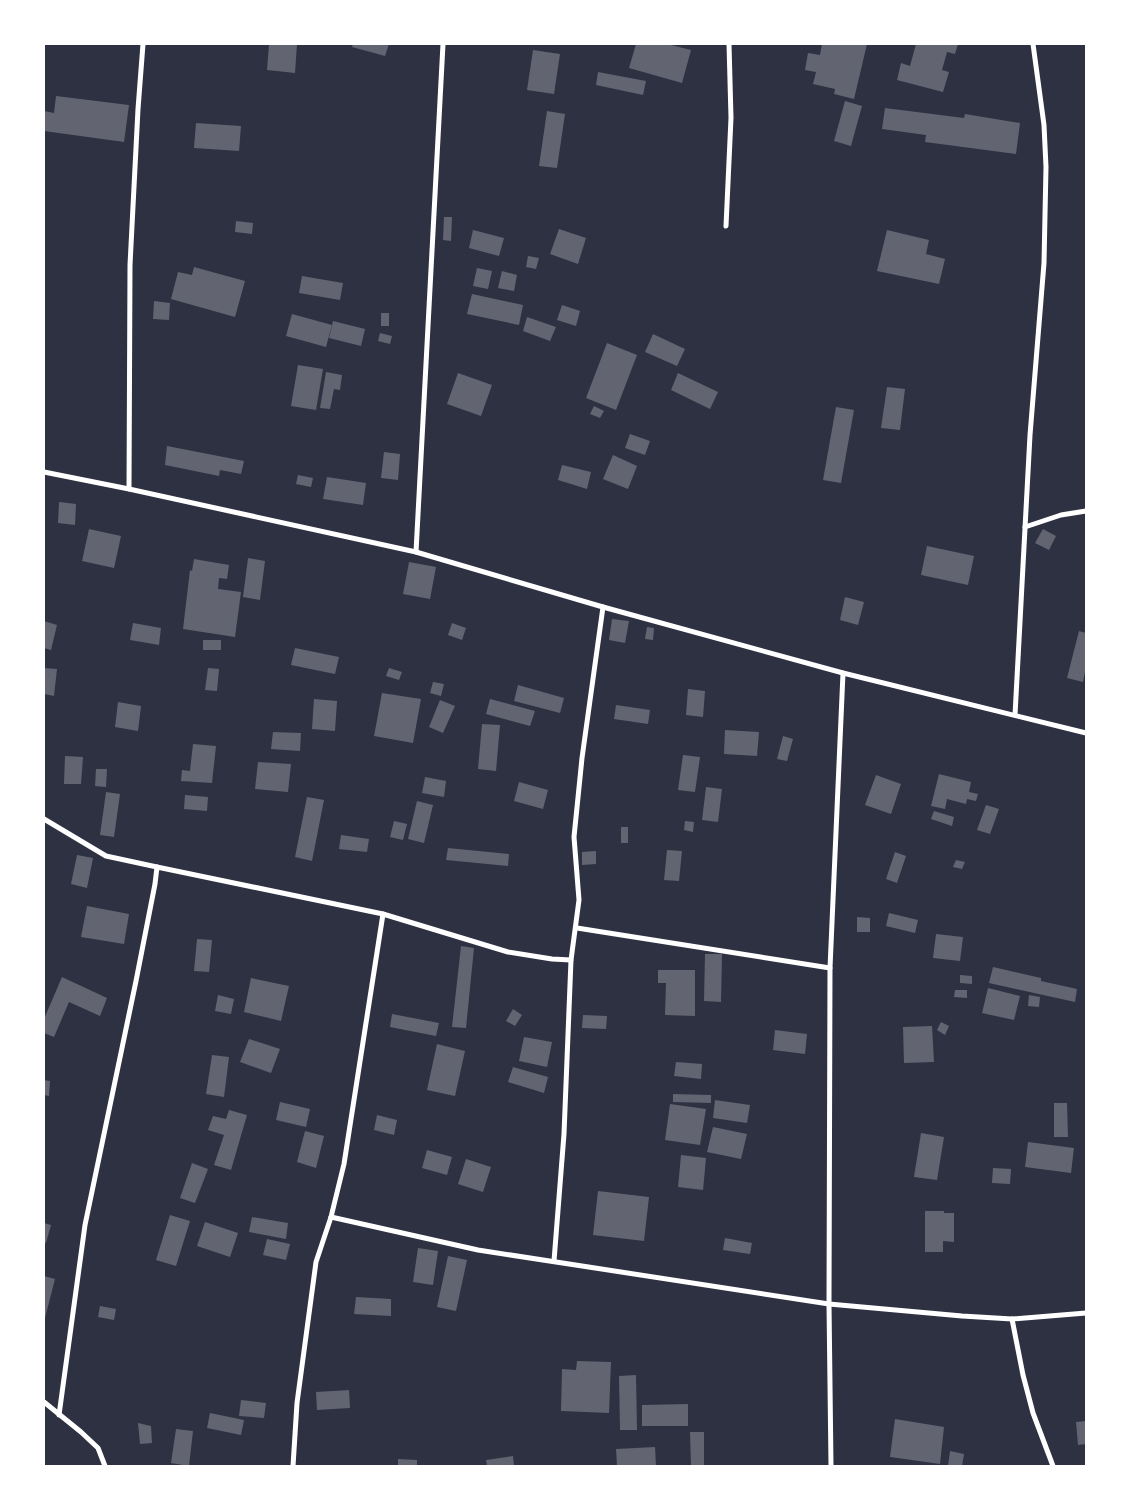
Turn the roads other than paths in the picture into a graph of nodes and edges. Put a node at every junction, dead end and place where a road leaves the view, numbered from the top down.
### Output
1 (143, 44) edge
2 (443, 44) edge
3 (729, 44) edge
4 (1033, 44) edge
5 (726, 226) dead end
6 (44, 472) edge
7 (129, 489) junction
8 (1086, 511) edge
9 (1025, 527) junction
10 (416, 552) junction
11 (603, 607) junction
12 (843, 674) junction
13 (1014, 715) junction
14 (1086, 733) edge
15 (44, 820) edge
16 (157, 867) junction
17 (383, 914) junction
18 (577, 928) junction
19 (571, 960) junction
20 (830, 968) junction
21 (331, 1217) junction
22 (554, 1261) junction
23 (829, 1304) junction
24 (1086, 1313) edge
25 (1012, 1319) junction
26 (44, 1402) edge
27 (58, 1415) junction
28 (105, 1466) edge
29 (293, 1466) edge
30 (831, 1466) edge
31 (1053, 1466) edge

1 - 7 street
2 - 10 street
3 - 5 street
4 - 9 street
6 - 7 street
7 - 10 street
8 - 9 street
9 - 13 street
10 - 11 street
11 - 12 street
11 - 18 street
12 - 13 street
12 - 20 street
13 - 14 street
15 - 16 street
16 - 17 street
16 - 27 street
17 - 19 street
17 - 21 street
18 - 19 street
18 - 20 street
19 - 22 street
20 - 23 street
21 - 22 street
21 - 29 street
22 - 23 street
23 - 25 street
23 - 30 street
24 - 25 street
25 - 31 street
26 - 27 street
27 - 28 street

